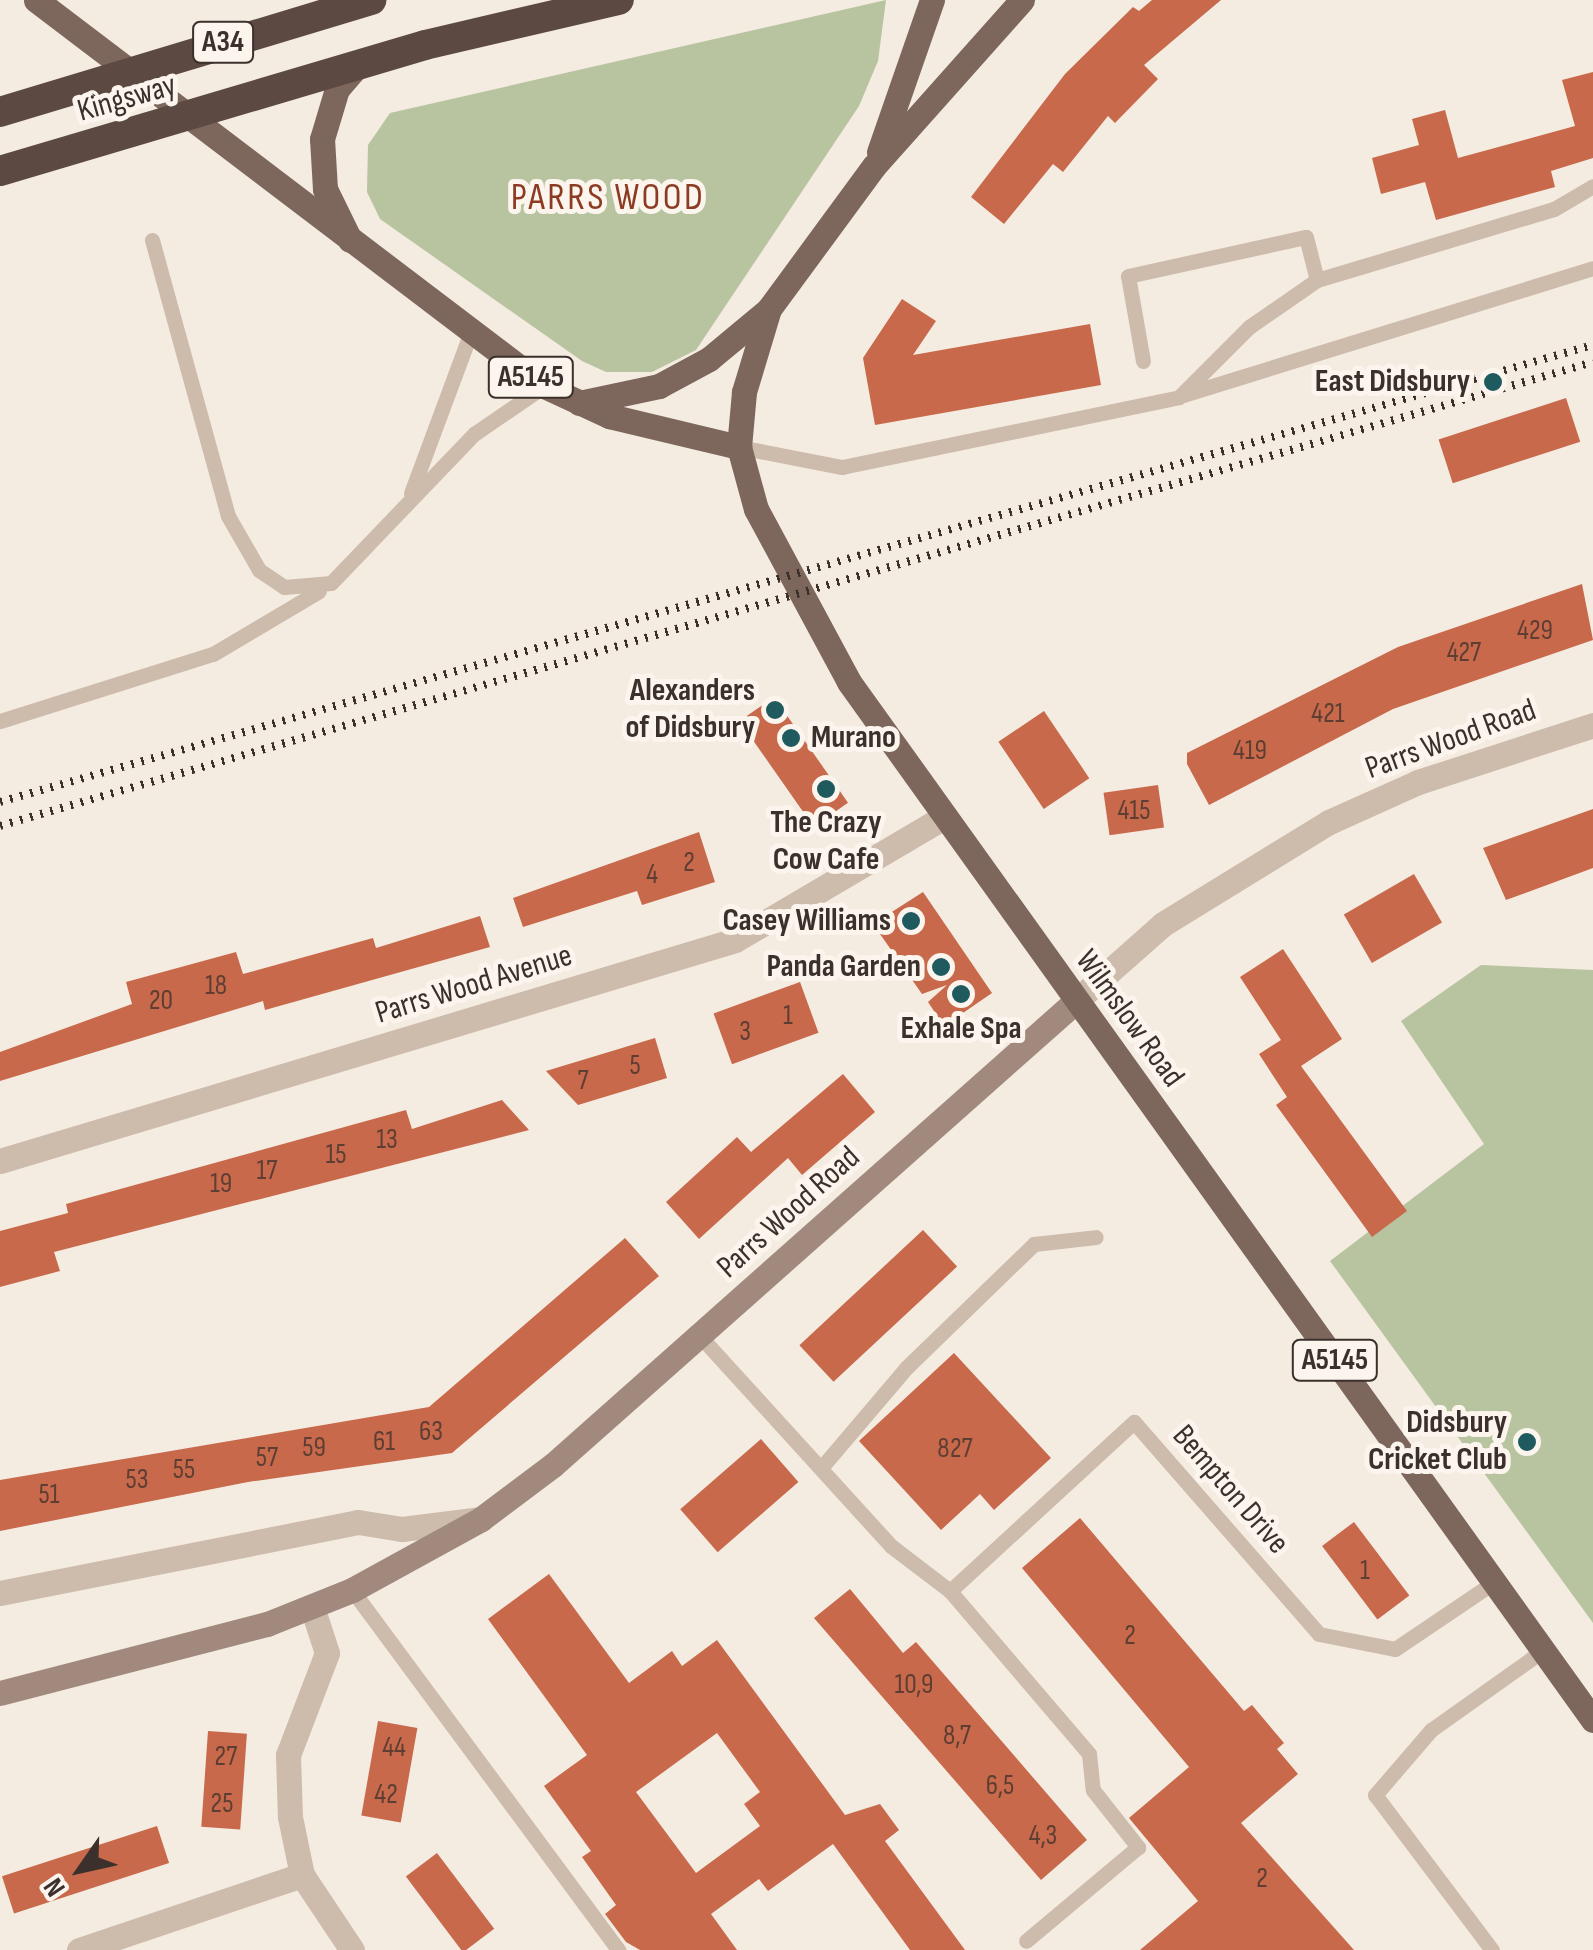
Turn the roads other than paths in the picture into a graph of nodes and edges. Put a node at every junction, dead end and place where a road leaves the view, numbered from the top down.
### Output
1 (36, 0) edge
2 (371, 0) edge
3 (619, 0) edge
4 (932, 0) edge
5 (1022, 0) edge
6 (324, 7) edge
7 (357, 66) junction
8 (126, 71) junction
9 (0, 112) edge
10 (187, 118) junction
11 (874, 166) junction
12 (0, 171) edge
13 (1593, 186) edge
14 (152, 240) dead end
15 (353, 244) junction
16 (1593, 268) edge
17 (1317, 280) junction
18 (769, 309) junction
19 (470, 334) junction
20 (1143, 361) dead end
21 (544, 386) junction
22 (1179, 396) junction
23 (574, 403) junction
24 (739, 448) junction
25 (412, 493) junction
26 (331, 583) junction
27 (0, 721) edge
28 (1593, 725) edge
29 (944, 817) junction
30 (1076, 1001) junction
31 (0, 1161) edge
32 (1096, 1238) dead end
33 (699, 1335) junction
34 (821, 1468) junction
35 (481, 1519) junction
36 (1494, 1583) junction
37 (352, 1590) junction
38 (950, 1591) junction
39 (0, 1593) edge
40 (312, 1607) junction
41 (1542, 1651) junction
42 (0, 1694) edge
43 (1593, 1720) edge
44 (302, 1875) junction
45 (1026, 1941) dead end
46 (79, 1950) edge
47 (352, 1950) edge
48 (618, 1950) edge
49 (1492, 1950) edge

1 - 8 main road, A5145
2 - 6 highway, Kingsway / A34
3 - 7 highway, Kingsway / A34
4 - 11 main road, Wilmslow Road / A5145
5 - 11 main road, Wilmslow Road / A5145
6 - 8 highway, Kingsway / A34
7 - 10 highway, Kingsway / A34
7 - 15 main road, A5145
8 - 9 highway, Kingsway / A34
8 - 10 main road, A5145
10 - 12 highway, Kingsway / A34
10 - 15 main road, A5145
11 - 18 main road, Wilmslow Road / A5145
13 - 17 lane
14 - 26 lane
15 - 19 main road, A5145
16 - 22 lane
17 - 20 lane
17 - 22 lane
18 - 23 main road, Wilmslow Road / A5145
18 - 24 main road, Wilmslow Road / A5145
19 - 21 main road, A5145
19 - 25 lane
21 - 23 main road, A5145
21 - 25 lane
22 - 24 lane
23 - 24 main road, A5145
24 - 29 main road, Wilmslow Road / A5145
25 - 26 lane
26 - 27 lane
28 - 30 street, Parrs Wood Road
29 - 30 main road, Wilmslow Road / A5145
29 - 31 street, Parrs Wood Avenue
30 - 33 street, Parrs Wood Road
30 - 36 main road, Wilmslow Road / A5145
32 - 34 lane
33 - 34 lane
33 - 35 street, Parrs Wood Road
34 - 38 lane
35 - 37 street, Parrs Wood Road
35 - 39 street
36 - 38 lane, Bempton Drive
36 - 41 main road, Wilmslow Road / A5145
37 - 40 street, Parrs Wood Road
37 - 48 lane
38 - 45 lane
40 - 42 street, Parrs Wood Road
40 - 44 street
41 - 43 main road, Wilmslow Road / A5145
41 - 49 lane
44 - 46 street
44 - 47 street

